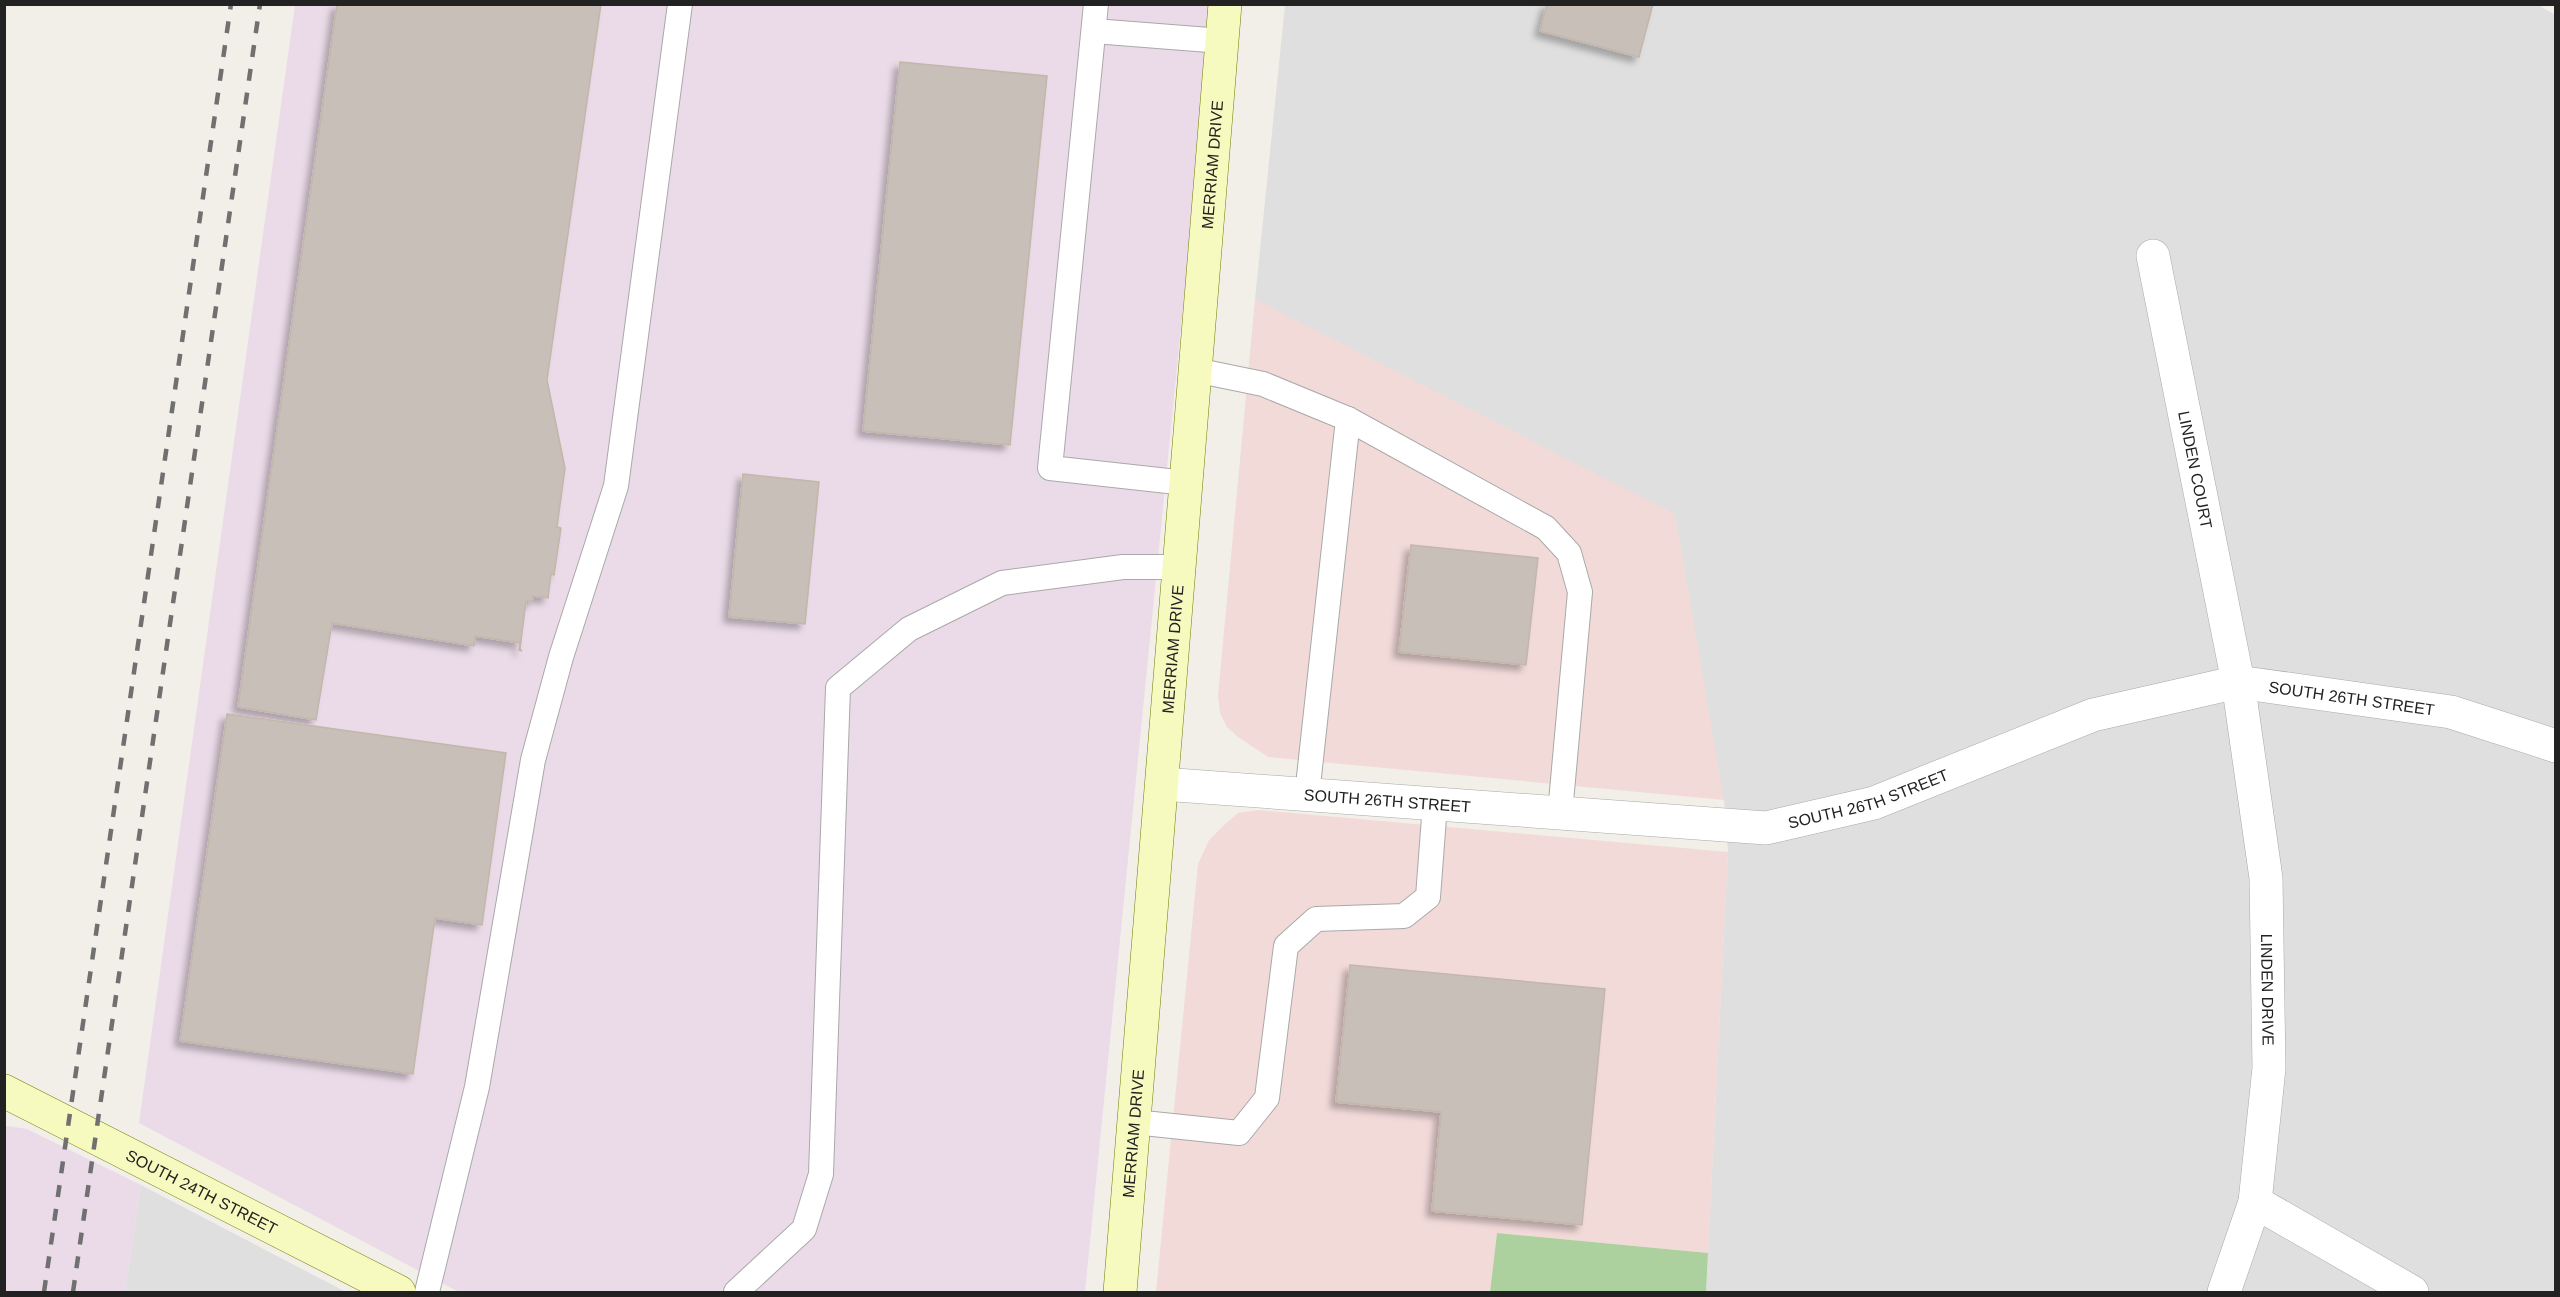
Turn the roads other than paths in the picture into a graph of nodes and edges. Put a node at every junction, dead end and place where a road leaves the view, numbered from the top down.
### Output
1 (680, 4) edge
2 (1096, 4) edge
3 (1225, 4) edge
4 (1094, 31) junction
5 (1222, 41) junction
6 (2153, 256) dead end
7 (1196, 370) junction
8 (1348, 419) junction
9 (1186, 483) junction
10 (1179, 567) junction
11 (2238, 682) junction
12 (2556, 746) edge
13 (1162, 784) junction
14 (1307, 795) junction
15 (1435, 804) junction
16 (1560, 813) junction
17 (4, 1091) edge
18 (1134, 1122) junction
19 (2255, 1203) junction
20 (399, 1293) edge
21 (427, 1293) edge
22 (736, 1293) edge
23 (1120, 1293) edge
24 (2224, 1293) edge
25 (2412, 1293) edge

1 - 21 lane
2 - 4 lane
3 - 5 main road, MERRIAM DRIVE
4 - 5 lane
4 - 9 lane
5 - 7 main road, MERRIAM DRIVE
6 - 11 street, LINDEN COURT
7 - 8 lane
7 - 9 main road, MERRIAM DRIVE
8 - 14 lane
8 - 16 lane
9 - 10 main road, MERRIAM DRIVE
10 - 13 main road, MERRIAM DRIVE
10 - 22 lane
11 - 12 street, SOUTH 26TH STREET
11 - 16 street, SOUTH 26TH STREET
11 - 19 street, LINDEN DRIVE
13 - 14 street, SOUTH 26TH STREET
13 - 18 main road, MERRIAM DRIVE
14 - 15 street, SOUTH 26TH STREET
15 - 16 street, SOUTH 26TH STREET
15 - 18 lane
17 - 20 main road, SOUTH 24TH STREET
18 - 23 main road, MERRIAM DRIVE
19 - 24 street, LINDEN DRIVE
19 - 25 street

